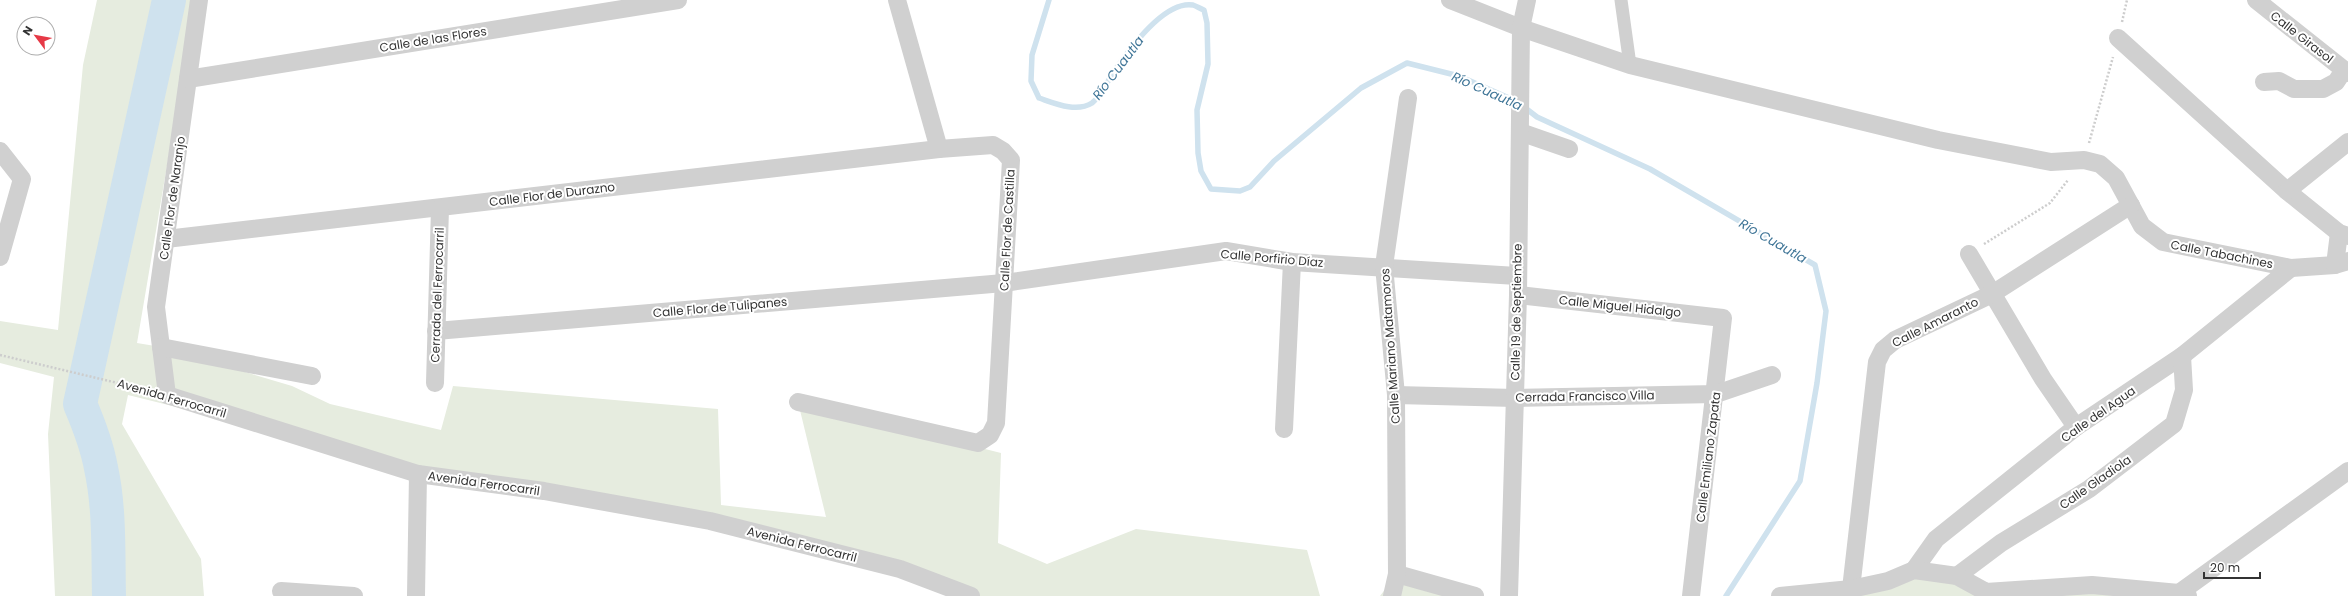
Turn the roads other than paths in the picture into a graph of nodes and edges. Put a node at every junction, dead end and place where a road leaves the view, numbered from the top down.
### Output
1 (199, 0) edge
2 (678, 0) edge
3 (897, 0) edge
4 (1450, 0) edge
5 (1526, 0) edge
6 (1621, 0) edge
7 (2256, 0) edge
8 (1521, 28) junction
9 (2118, 38) road end
10 (1630, 65) junction
11 (2346, 72) edge
12 (188, 79) junction
13 (2264, 82) dead end
14 (1408, 98) dead end
15 (1520, 132) junction
16 (2348, 142) edge
17 (939, 149) junction
18 (1569, 149) dead end
19 (0, 150) edge
20 (2287, 191) junction
21 (2131, 205) junction
22 (440, 208) junction
23 (2344, 235) edge
24 (166, 239) junction
25 (1, 246) edge
26 (1969, 254) road end
27 (1292, 262) junction
28 (2342, 263) edge
29 (1384, 266) junction
30 (2291, 268) junction
31 (1517, 276) junction
32 (1004, 283) junction
33 (1992, 294) junction
34 (1518, 295) junction
35 (1723, 318) joint
36 (436, 331) junction
37 (161, 346) junction
38 (2182, 356) junction
39 (312, 376) dead end
40 (1772, 376) dead end
41 (435, 383) dead end
42 (1716, 394) junction
43 (167, 395) joint
44 (1396, 395) junction
45 (1514, 398) junction
46 (798, 402) dead end
47 (2076, 427) junction
48 (1284, 429) dead end
49 (2348, 470) edge
50 (418, 474) junction
51 (1914, 570) junction
52 (1397, 574) junction
53 (1957, 576) junction
54 (1851, 589) junction
55 (281, 591) dead end
56 (2184, 594) edge
57 (354, 596) edge
58 (416, 596) edge
59 (971, 596) edge
60 (1392, 596) edge
61 (1475, 596) edge
62 (1509, 596) edge
63 (1691, 596) edge
64 (1780, 596) edge

1 - 12 street, Calle Flor de Naranjo
2 - 12 street, Calle de las Flores
3 - 17 street
4 - 8 street
5 - 8 street, Calle 19 de Septiembre
6 - 10 street
7 - 11 street, Calle Girasol
8 - 10 street
8 - 15 street, Calle 19 de Septiembre
9 - 20 street, Calle Tabachines
10 - 21 street, Calle Tabachines
11 - 13 street
12 - 24 street, Calle Flor de Naranjo
14 - 29 street, Calle Mariano Matamoros
15 - 18 street
15 - 31 street, Calle 19 de Septiembre
16 - 20 street
17 - 22 street, Calle Flor de Durazno
17 - 32 street, Calle Flor de Castilla
19 - 25 street
20 - 23 street, Calle Tabachines
21 - 30 street, Calle Tabachines
21 - 33 street, Calle Amaranto
22 - 24 street, Calle Flor de Durazno
22 - 36 street, Cerrada del Ferrocarril
23 - 28 street, Calle Tabachines
24 - 37 street, Calle Flor de Naranjo
26 - 33 street
27 - 29 street, Calle Porfirio Díaz
27 - 32 street, Calle Porfirio Díaz
27 - 48 street
28 - 30 street, Calle Tabachines
29 - 31 street, Calle Porfirio Díaz
29 - 44 street, Calle Mariano Matamoros
30 - 38 street, Calle del Agua
31 - 34 street, Calle 19 de Septiembre
32 - 36 street, Calle Flor de Tulipanes
32 - 46 street, Calle Flor de Castilla
33 - 47 street
33 - 54 street, Calle Amaranto
34 - 35 street, Calle Miguel Hidalgo
34 - 45 street, Calle 19 de Septiembre
35 - 42 street, Calle Emiliano Zapata
36 - 41 street, Cerrada del Ferrocarril
37 - 39 street
37 - 43 street, Calle Flor de Naranjo
38 - 47 street, Calle del Agua
38 - 53 street, Calle Gladiola
40 - 42 street, Cerrada Francisco Villa
42 - 45 street, Cerrada Francisco Villa
42 - 63 street, Calle Emiliano Zapata
43 - 50 street, Avenida Ferrocarril
44 - 45 street, Cerrada Francisco Villa
44 - 52 street, Calle Mariano Matamoros
45 - 62 street, Calle 19 de Septiembre
47 - 51 street, Calle del Agua
49 - 56 street
50 - 58 street
50 - 59 street, Avenida Ferrocarril
51 - 53 street
51 - 54 street
52 - 60 street, Calle Mariano Matamoros
52 - 61 street
53 - 56 street
54 - 64 street
55 - 57 street

